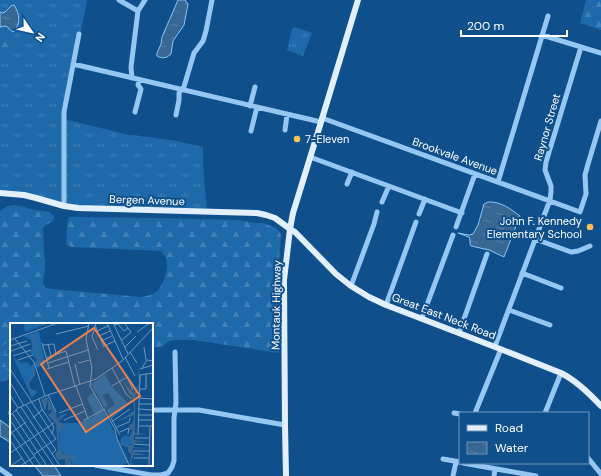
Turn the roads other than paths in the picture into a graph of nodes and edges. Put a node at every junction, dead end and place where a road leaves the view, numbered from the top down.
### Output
1 (119, 0) edge
2 (145, 0) edge
3 (212, 0) edge
4 (358, 0) edge
5 (138, 11) junction
6 (548, 16) dead end
7 (542, 35) junction
8 (78, 37) dead end
9 (580, 47) junction
10 (601, 53) edge
11 (73, 64) junction
12 (132, 78) junction
13 (139, 80) junction
14 (147, 82) junction
15 (255, 87) dead end
16 (141, 89) junction
17 (181, 90) junction
18 (250, 106) junction
19 (257, 107) junction
20 (135, 112) dead end
21 (287, 114) junction
22 (176, 115) dead end
23 (322, 120) junction
24 (601, 121) edge
25 (285, 130) dead end
26 (251, 131) dead end
27 (599, 134) edge
28 (310, 157) junction
29 (352, 172) junction
30 (475, 174) junction
31 (498, 182) junction
32 (347, 184) dead end
33 (389, 186) junction
34 (0, 194) edge
35 (425, 199) junction
36 (550, 200) junction
37 (382, 202) dead end
38 (64, 206) junction
39 (377, 212) dead end
40 (462, 213) junction
41 (419, 214) dead end
42 (416, 222) dead end
43 (456, 227) dead end
44 (290, 229) junction
45 (453, 235) dead end
46 (535, 239) junction
47 (590, 246) dead end
48 (487, 254) dead end
49 (522, 273) junction
50 (351, 286) junction
51 (561, 288) dead end
52 (386, 305) junction
53 (509, 310) junction
54 (422, 318) junction
55 (550, 325) dead end
56 (459, 332) junction
57 (498, 348) junction
58 (175, 352) dead end
59 (561, 373) junction
60 (601, 406) edge
61 (153, 410) edge
62 (175, 410) junction
63 (454, 412) dead end
64 (475, 412) edge
65 (545, 412) edge
66 (459, 414) edge
67 (285, 425) junction
68 (443, 459) dead end
69 (589, 459) edge
70 (458, 462) edge
71 (468, 464) edge
72 (101, 466) edge
73 (0, 469) edge
74 (495, 469) junction
75 (601, 474) edge
76 (10, 476) edge
77 (286, 476) edge
78 (453, 476) edge
79 (494, 476) edge
80 (535, 476) edge

1 - 5 street
2 - 5 street
3 - 17 street
4 - 23 main road, Montauk Highway
5 - 12 street
6 - 7 street
7 - 9 street
7 - 31 street
8 - 11 street
9 - 10 street
9 - 36 street, Raynor Street
11 - 12 street, Brookvale Avenue
11 - 38 street
12 - 13 street, Brookvale Avenue
13 - 14 street, Brookvale Avenue
13 - 16 street
14 - 16 street
14 - 17 street, Brookvale Avenue
15 - 18 street
16 - 20 street
17 - 18 street, Brookvale Avenue
17 - 22 street
18 - 19 street, Brookvale Avenue
19 - 21 street, Brookvale Avenue
19 - 26 street
21 - 23 street, Brookvale Avenue
21 - 25 street
23 - 28 main road, Montauk Highway
23 - 30 street, Brookvale Avenue
24 - 27 street
27 - 36 street, Brookvale Avenue
28 - 29 street
28 - 44 main road, Montauk Highway
29 - 32 street
29 - 33 street
30 - 31 street, Brookvale Avenue
30 - 40 street
31 - 36 street, Brookvale Avenue
33 - 35 street
33 - 37 street
34 - 38 main road, Bergen Avenue
35 - 40 street
35 - 41 street
36 - 46 street, Raynor Street
38 - 44 main road, Bergen Avenue
39 - 50 street
40 - 43 street
42 - 52 street
44 - 50 main road, Great East Neck Road
44 - 67 main road, Montauk Highway
45 - 54 street
46 - 47 street
46 - 49 street, Raynor Street
48 - 56 street
49 - 51 street
49 - 53 street, Raynor Street
50 - 52 main road, Great East Neck Road
52 - 54 main road, Great East Neck Road
53 - 55 street
53 - 57 street, Raynor Street
54 - 56 main road, Great East Neck Road
56 - 57 main road, Great East Neck Road
57 - 59 main road, Great East Neck Road
57 - 64 street, Raynor Street
58 - 62 street
59 - 60 main road, Great East Neck Road
59 - 65 street
61 - 62 street
62 - 67 street
62 - 72 street
63 - 66 street
67 - 77 main road, Montauk Highway
68 - 70 street
69 - 75 street
70 - 78 street
71 - 74 street
73 - 76 street
74 - 79 street
74 - 80 street

